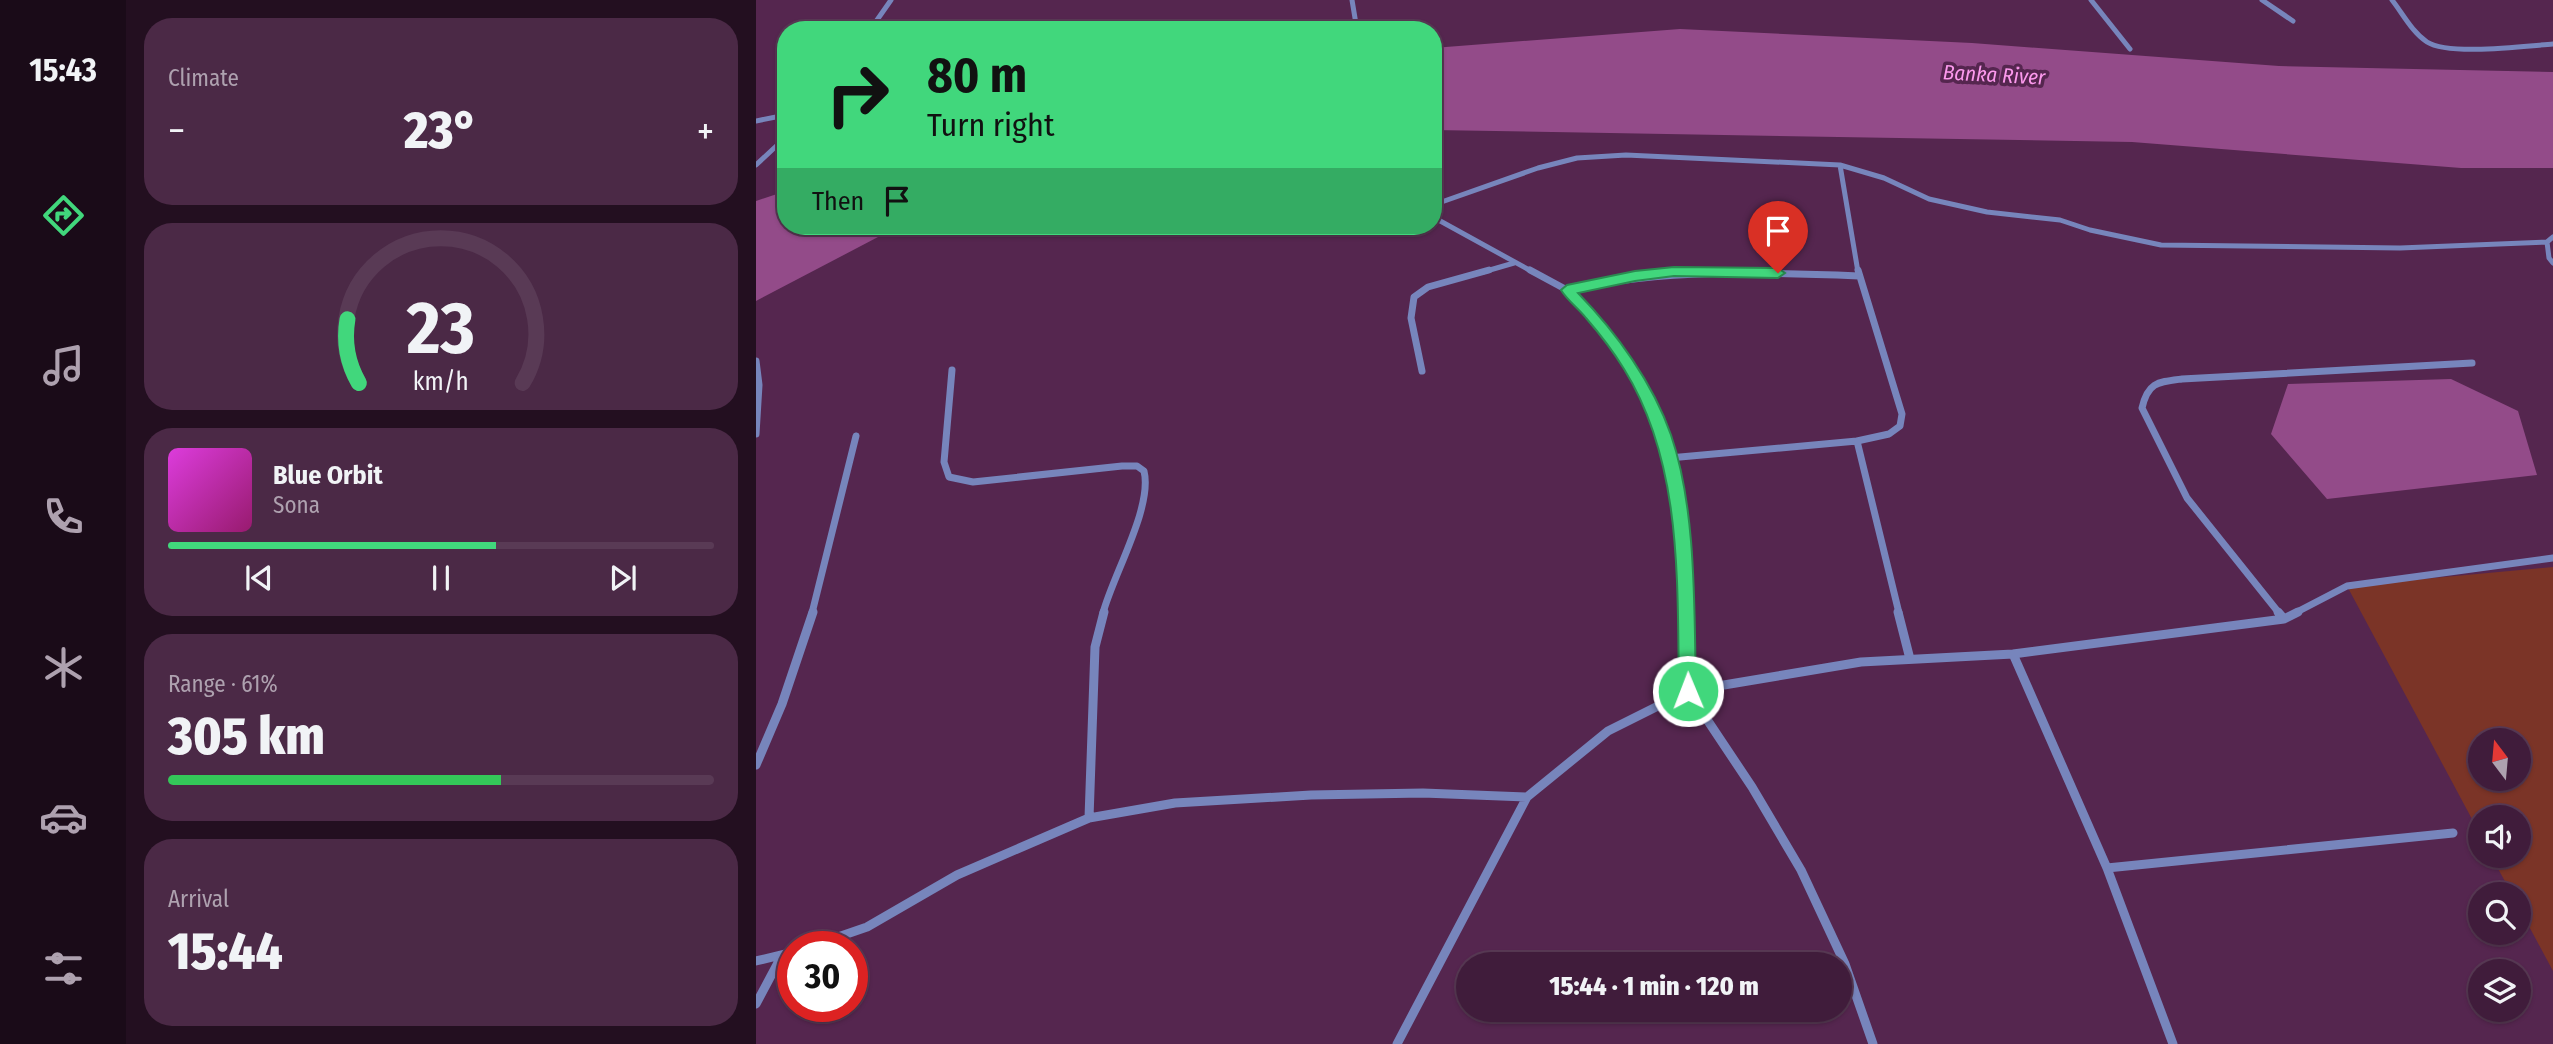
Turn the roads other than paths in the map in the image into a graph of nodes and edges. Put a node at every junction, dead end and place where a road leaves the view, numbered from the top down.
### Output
1 (891, 0) edge
2 (1352, 0) edge
3 (2091, 0) edge
4 (2262, 0) edge
5 (2392, 0) edge
6 (876, 21) edge
7 (1356, 21) edge
8 (2293, 21) dead end
9 (2553, 44) edge
10 (2130, 49) dead end
11 (777, 117) edge
12 (756, 121) edge
13 (777, 147) edge
14 (756, 165) edge
15 (1840, 165) junction
16 (1442, 202) edge
17 (1442, 221) edge
18 (2553, 237) edge
19 (2547, 242) junction
20 (2553, 262) edge
21 (1514, 263) junction
22 (1859, 276) junction
23 (1567, 290) junction
24 (756, 361) edge
25 (2472, 363) dead end
26 (953, 370) dead end
27 (1422, 371) dead end
28 (756, 434) edge
29 (856, 436) dead end
30 (1857, 441) junction
31 (1669, 458) junction
32 (2553, 558) edge
33 (2284, 619) junction
34 (2013, 654) junction
35 (1910, 659) junction
36 (1688, 691) junction
37 (756, 765) edge
38 (1527, 797) junction
39 (1089, 818) junction
40 (2453, 833) dead end
41 (2107, 868) junction
42 (855, 931) edge
43 (777, 958) edge
44 (756, 961) edge
45 (777, 965) edge
46 (756, 1004) edge
47 (1396, 1044) edge
48 (1873, 1044) edge
49 (2173, 1044) edge

1 - 6 street
2 - 7 street
3 - 10 street
4 - 8 street
5 - 9 street
11 - 12 street
13 - 14 street
15 - 16 street
15 - 19 street
15 - 22 street
17 - 21 street
18 - 19 street
19 - 20 street
21 - 23 street
21 - 27 street
22 - 23 street
22 - 30 street
23 - 31 street
24 - 28 street
25 - 33 street
26 - 39 street
29 - 37 street
30 - 31 street
30 - 35 street
31 - 36 street
32 - 33 street
33 - 34 street
34 - 35 street
34 - 41 street
35 - 36 street
36 - 38 street
36 - 48 street
38 - 39 street
38 - 47 street
39 - 42 street
40 - 41 street
41 - 49 street
43 - 44 street
45 - 46 street

